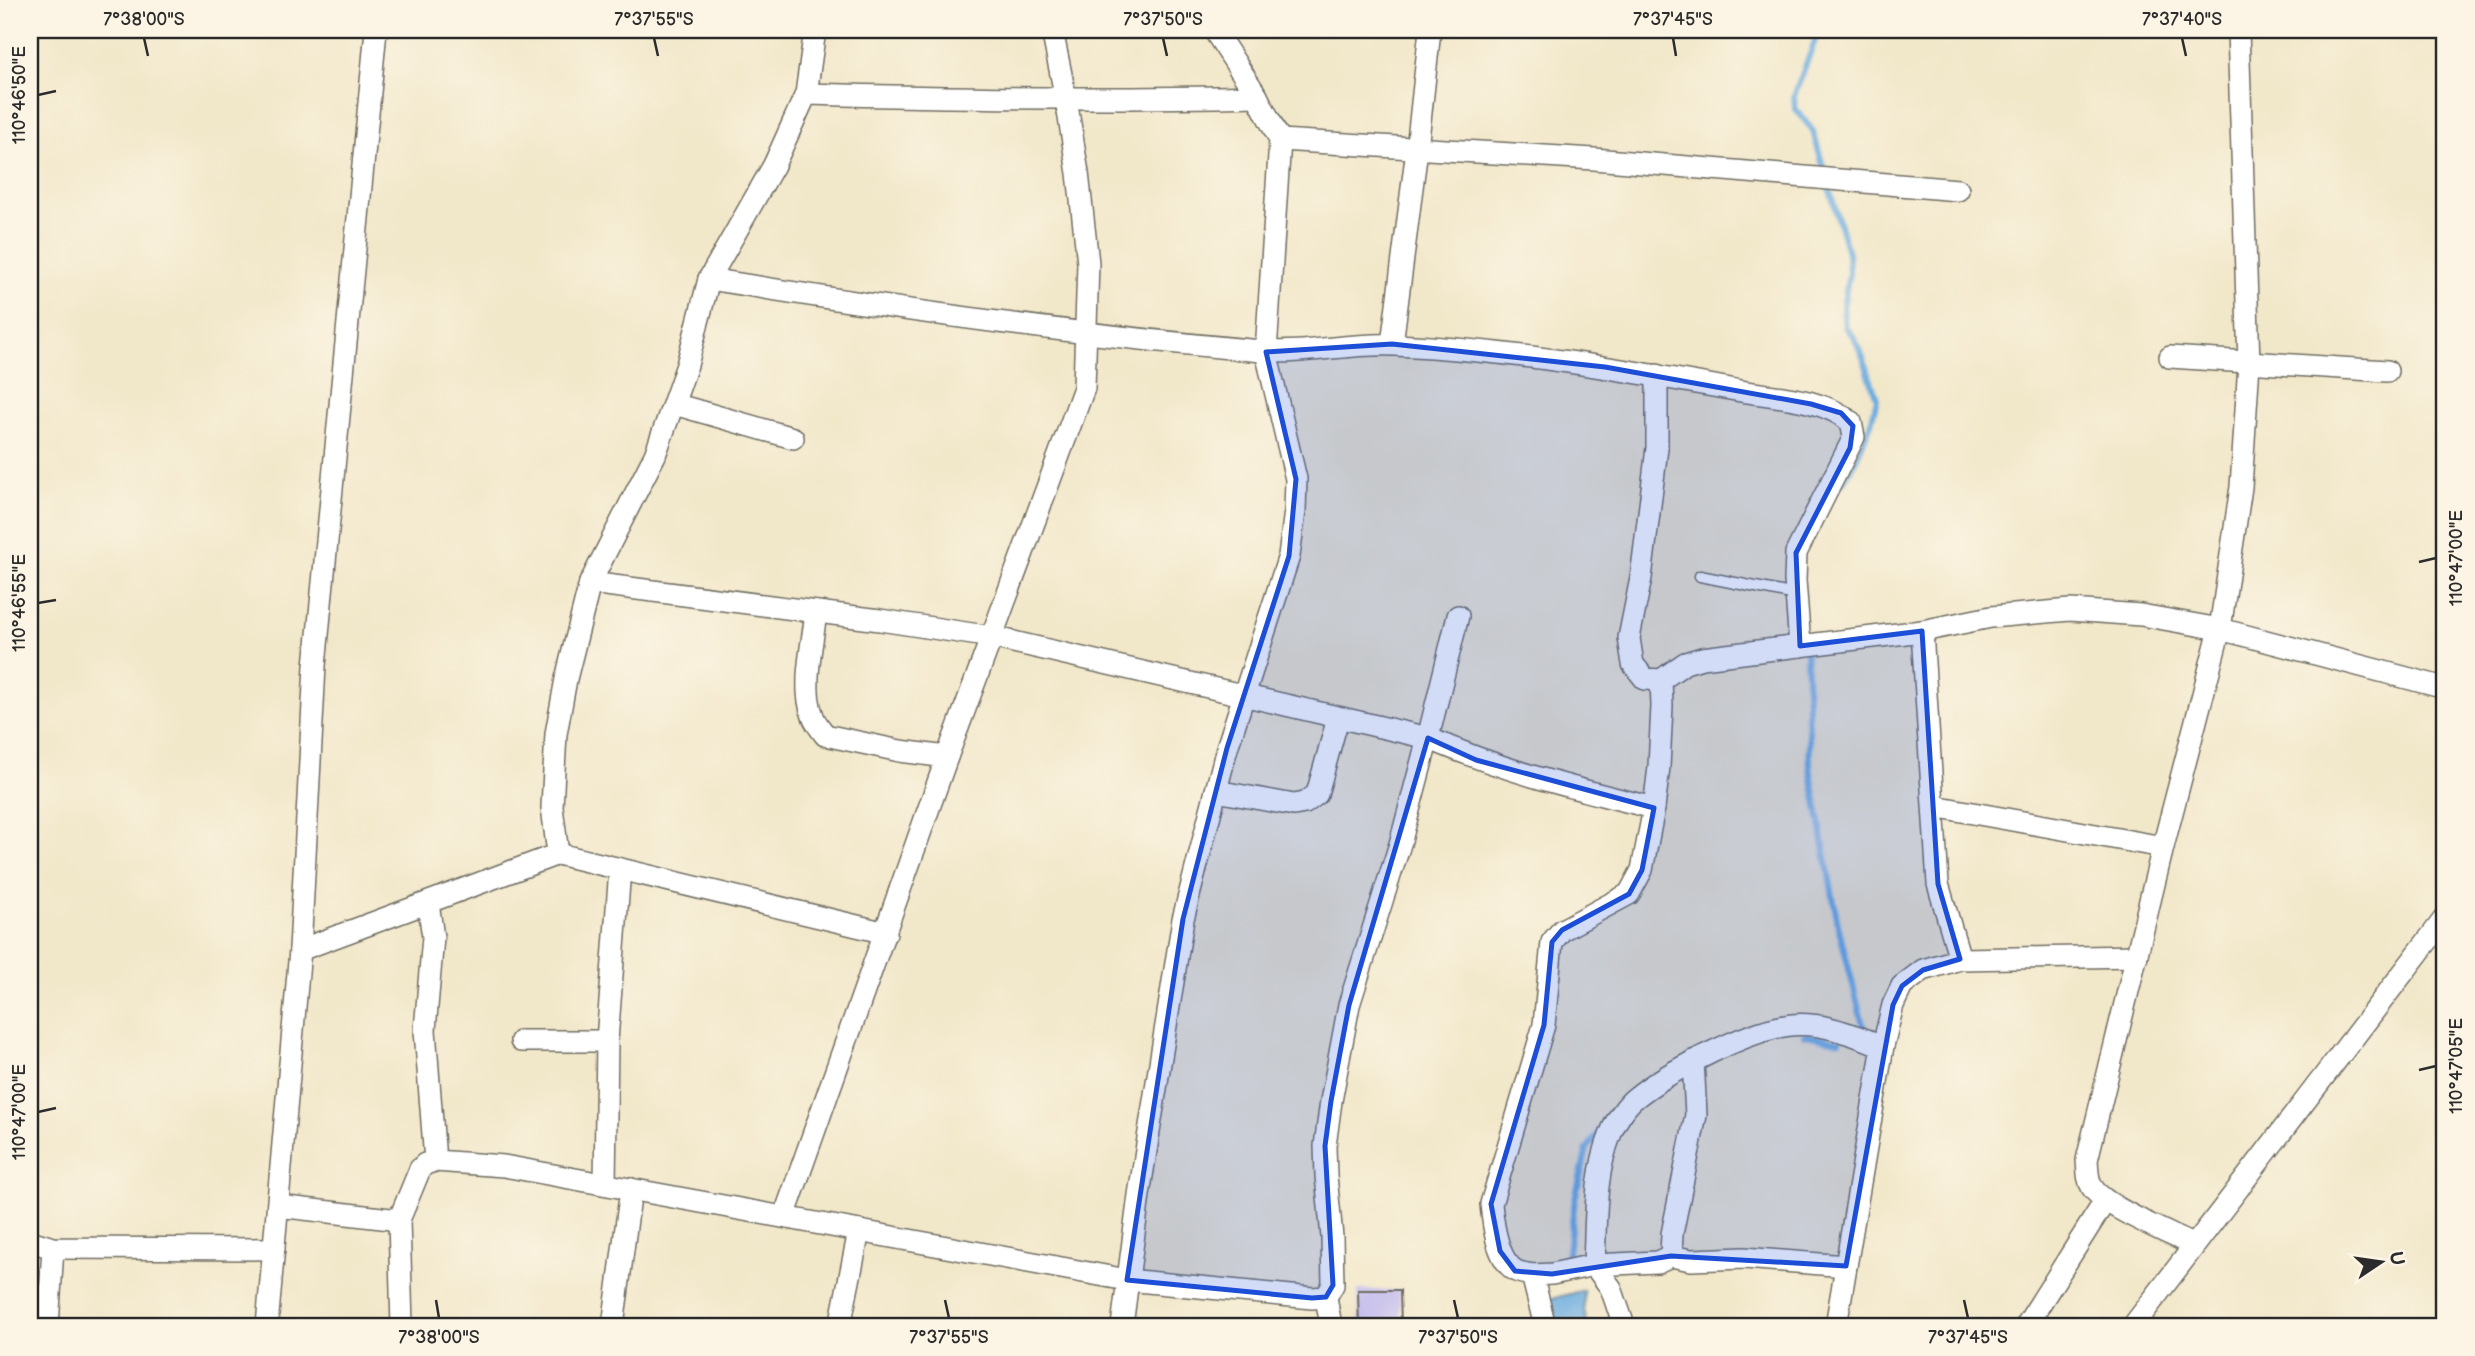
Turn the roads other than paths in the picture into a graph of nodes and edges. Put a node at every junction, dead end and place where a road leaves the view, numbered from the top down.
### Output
1 (376, 30) edge
2 (815, 30) edge
3 (1052, 30) edge
4 (1214, 30) edge
5 (1430, 30) edge
6 (2238, 30) edge
7 (806, 94) junction
8 (1257, 96) junction
9 (1066, 99) junction
10 (1280, 140) junction
11 (1417, 149) junction
12 (1958, 190) dead end
13 (709, 279) junction
14 (1085, 334) junction
15 (1392, 344) junction
16 (1266, 352) junction
17 (2169, 357) dead end
18 (2249, 363) junction
19 (2387, 371) dead end
20 (1657, 375) junction
21 (674, 404) junction
22 (793, 438) dead end
23 (1700, 576) dead end
24 (590, 583) junction
25 (1796, 595) junction
26 (816, 612) junction
27 (1458, 616) dead end
28 (2220, 629) junction
29 (1922, 631) junction
30 (992, 637) junction
31 (1796, 647) junction
32 (1661, 680) junction
33 (2445, 688) edge
34 (1243, 696) junction
35 (1338, 718) junction
36 (1428, 738) junction
37 (947, 757) junction
38 (1216, 791) junction
39 (1934, 806) junction
40 (1654, 808) junction
41 (2163, 847) junction
42 (558, 854) junction
43 (620, 869) junction
44 (428, 903) junction
45 (2445, 918) edge
46 (886, 933) junction
47 (300, 950) junction
48 (2137, 956) junction
49 (1960, 959) junction
50 (521, 1041) dead end
51 (607, 1041) junction
52 (1882, 1046) junction
53 (1693, 1061) junction
54 (435, 1161) junction
55 (605, 1184) junction
56 (631, 1189) junction
57 (2105, 1201) junction
58 (278, 1206) junction
59 (784, 1217) junction
60 (399, 1220) junction
61 (859, 1231) junction
62 (30, 1241) edge
63 (2193, 1245) junction
64 (53, 1248) junction
65 (274, 1249) junction
66 (1671, 1256) junction
67 (1594, 1265) junction
68 (1846, 1266) junction
69 (1532, 1275) junction
70 (1128, 1280) junction
71 (1326, 1297) junction
72 (48, 1326) edge
73 (267, 1326) edge
74 (402, 1326) edge
75 (613, 1326) edge
76 (840, 1326) edge
77 (1122, 1326) edge
78 (1331, 1326) edge
79 (1545, 1326) edge
80 (1624, 1326) edge
81 (1836, 1326) edge
82 (2026, 1326) edge
83 (2133, 1326) edge

1 - 47 street
2 - 7 street
3 - 9 street
4 - 8 street
5 - 11 street
6 - 18 street
7 - 9 street
7 - 13 street
8 - 9 street
8 - 10 street
9 - 14 street
10 - 11 street
10 - 16 street
11 - 12 street
11 - 15 street
13 - 14 street
13 - 21 street
14 - 16 street
14 - 30 street
15 - 16 street
15 - 20 street
16 - 34 street
17 - 18 street
18 - 19 street
18 - 28 street
20 - 25 street
20 - 32 street
21 - 22 street
21 - 24 street
23 - 25 lane
24 - 26 street
24 - 42 street
25 - 31 street
26 - 30 street
26 - 37 street
27 - 36 street
28 - 29 street
28 - 33 street
28 - 41 street
29 - 31 street
29 - 39 street
30 - 34 street
30 - 37 street
31 - 32 street
32 - 40 street
34 - 35 street
34 - 38 street
35 - 36 street
35 - 38 street
36 - 40 street
36 - 71 street
37 - 46 street
38 - 70 street
39 - 41 street
39 - 49 street
40 - 69 street
41 - 48 street
42 - 43 street
42 - 44 street
43 - 46 street
43 - 51 street
44 - 47 street
44 - 54 street
45 - 63 street
46 - 59 street
47 - 58 street
48 - 49 street
48 - 57 street
49 - 52 street
50 - 51 street
51 - 55 street
52 - 53 street
52 - 68 street
53 - 66 street
53 - 67 street
54 - 55 street
54 - 60 street
55 - 56 street
56 - 59 street
56 - 75 street
57 - 63 street
57 - 82 street
58 - 60 street
58 - 65 street
59 - 61 street
60 - 74 street
61 - 70 street
61 - 76 street
62 - 64 street
63 - 83 street
64 - 65 street
64 - 72 street
65 - 73 street
66 - 67 street
66 - 68 street
67 - 69 street
67 - 80 street
68 - 81 street
69 - 79 street
70 - 71 street
70 - 77 street
71 - 78 street

